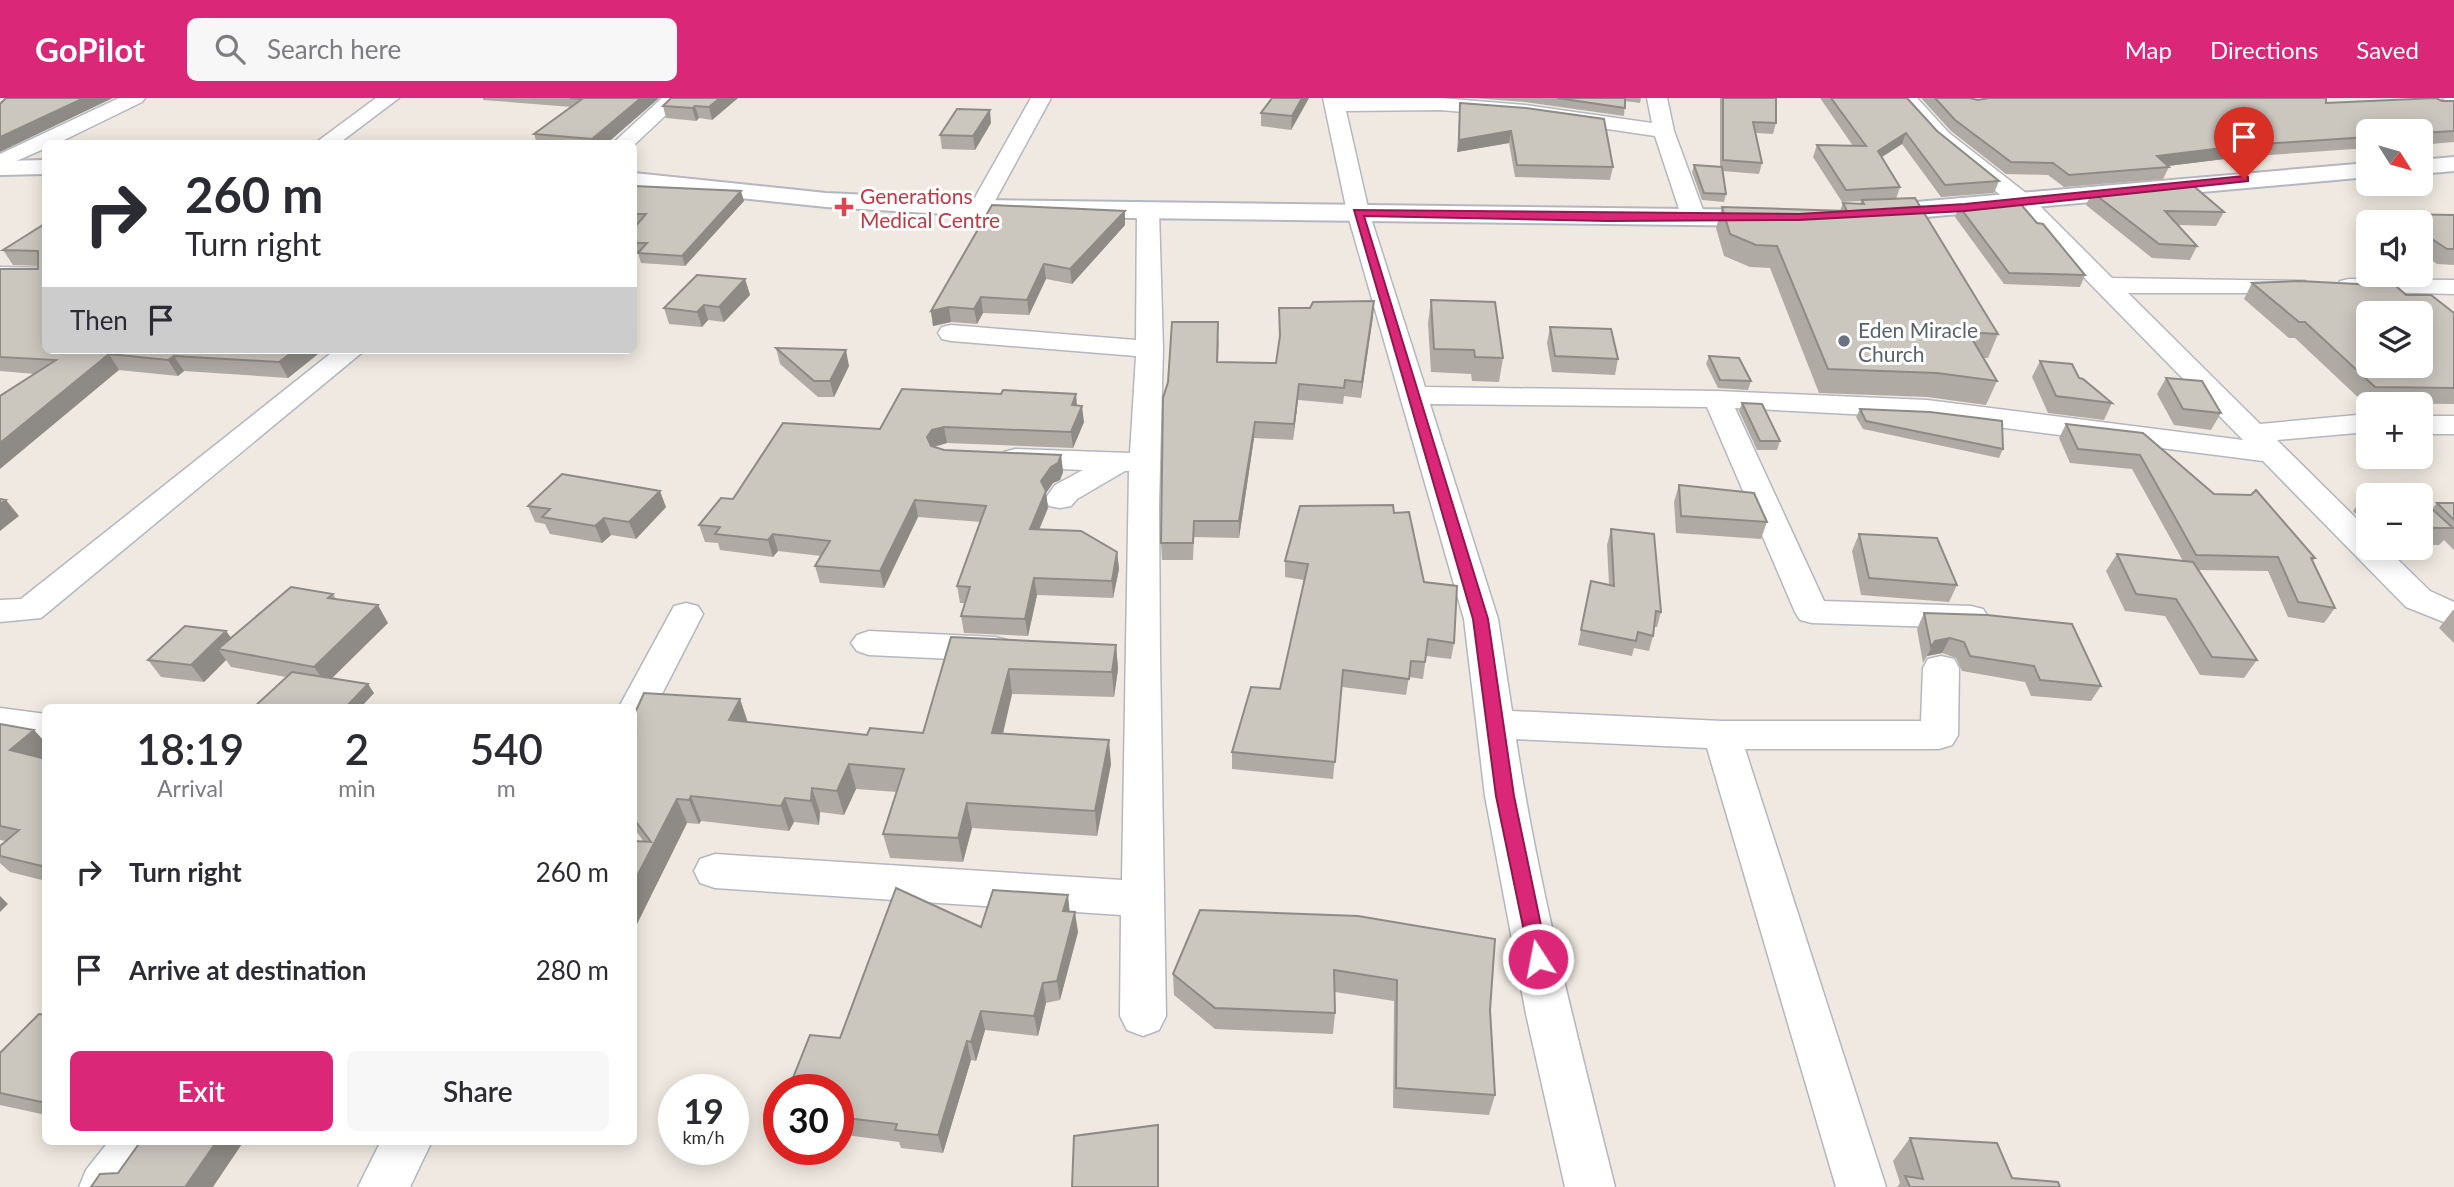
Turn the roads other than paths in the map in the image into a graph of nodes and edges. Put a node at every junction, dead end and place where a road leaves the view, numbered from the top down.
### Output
1 (135, 98) edge
2 (390, 98) edge
3 (674, 98) edge
4 (1041, 98) edge
5 (1657, 98) edge
6 (1906, 98) edge
7 (1334, 101) edge
8 (1525, 111) junction
9 (1664, 131) junction
10 (1523, 132) edge
11 (46, 140) edge
12 (330, 140) edge
13 (627, 140) edge
14 (42, 142) edge
15 (0, 162) edge
16 (2454, 164) edge
17 (2433, 166) edge
18 (42, 167) edge
19 (0, 168) edge
20 (2356, 171) edge
21 (637, 180) edge
22 (2022, 202) junction
23 (980, 208) junction
24 (1147, 210) junction
25 (1358, 212) junction
26 (1840, 215) edge
27 (1799, 217) edge
28 (1694, 218) junction
29 (0, 274) edge
30 (42, 275) edge
31 (2107, 285) junction
32 (2454, 287) edge
33 (951, 333) dead end
34 (1150, 349) junction
35 (347, 354) edge
36 (1414, 395) junction
37 (1717, 399) junction
38 (2356, 425) edge
39 (2433, 425) edge
40 (2454, 425) edge
41 (2263, 443) junction
42 (987, 457) edge
43 (1132, 463) junction
44 (1060, 499) dead end
45 (14, 611) edge
46 (686, 614) dead end
47 (2454, 615) edge
48 (2003, 620) edge
49 (0, 636) edge
50 (869, 643) dead end
51 (1032, 650) edge
52 (1941, 668) dead end
53 (637, 708) edge
54 (0, 722) edge
55 (1495, 724) junction
56 (42, 728) edge
57 (1722, 735) junction
58 (1783, 735) dead end
59 (715, 871) dead end
60 (1142, 899) junction
61 (1143, 1016) dead end
62 (136, 1145) edge
63 (405, 1145) edge
64 (104, 1187) edge
65 (383, 1187) edge
66 (1590, 1187) edge
67 (1861, 1187) edge

1 - 11 street
2 - 12 street
3 - 13 street
4 - 23 street
5 - 9 street
6 - 22 street
7 - 8 street
7 - 25 street
8 - 9 street
8 - 10 street
9 - 28 street
14 - 15 street
16 - 17 street
18 - 19 street
20 - 22 street
21 - 23 street
22 - 26 street
22 - 31 street
23 - 24 street
24 - 25 street
24 - 34 street
25 - 28 street
25 - 36 street
27 - 28 street
29 - 30 street
31 - 32 street
31 - 41 street
33 - 34 street
34 - 43 street
35 - 45 street
36 - 37 street
36 - 55 street
37 - 41 street
37 - 48 street
38 - 41 street
39 - 40 street
41 - 47 street
42 - 43 street
43 - 44 street
43 - 60 street
45 - 49 street
46 - 53 street
50 - 51 street
52 - 57 street
54 - 56 street
55 - 57 street
55 - 66 street
57 - 58 street
57 - 67 street
59 - 60 street
60 - 61 street
62 - 64 street
63 - 65 street

